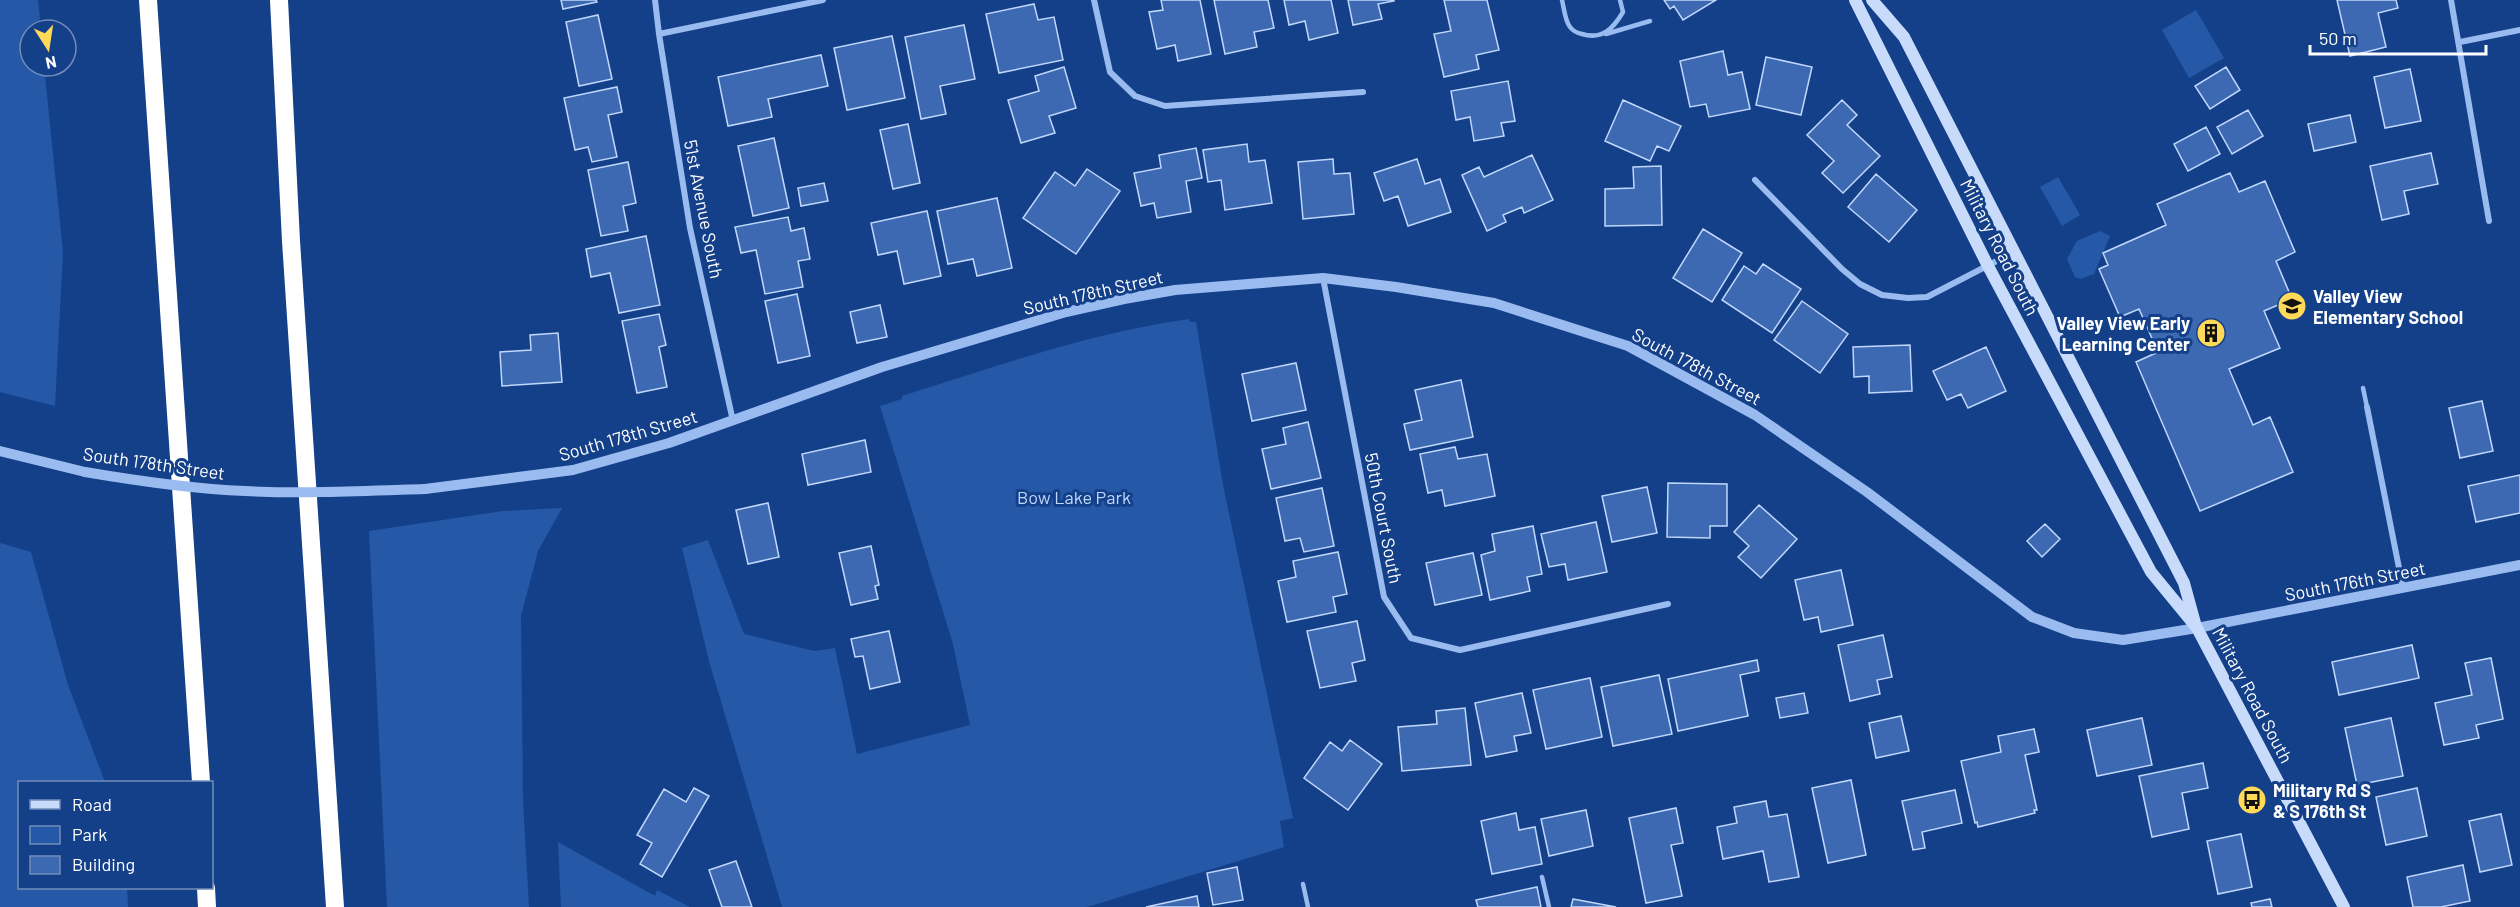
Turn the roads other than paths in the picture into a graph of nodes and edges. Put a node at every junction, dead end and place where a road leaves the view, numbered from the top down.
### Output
1 (148, 0) edge
2 (279, 0) edge
3 (656, 0) edge
4 (823, 0) edge
5 (1094, 0) edge
6 (1562, 0) edge
7 (1620, 0) edge
8 (1855, 0) edge
9 (1872, 0) edge
10 (2451, 0) edge
11 (1650, 21) dead end
12 (2520, 30) edge
13 (659, 34) junction
14 (1604, 35) junction
15 (2460, 42) junction
16 (1363, 92) dead end
17 (1755, 180) dead end
18 (2489, 221) dead end
19 (2014, 252) junction
20 (1988, 266) junction
21 (1323, 278) junction
22 (2363, 388) dead end
23 (2367, 407) joint
24 (733, 421) junction
25 (0, 451) edge
26 (2520, 565) edge
27 (2403, 588) junction
28 (1668, 604) dead end
29 (2197, 628) junction
30 (201, 781) edge
31 (1542, 877) dead end
32 (1304, 884) dead end
33 (206, 889) edge
34 (207, 907) edge
35 (335, 907) edge
36 (1308, 907) edge
37 (1549, 907) edge
38 (2344, 907) edge

1 - 30 highway
2 - 35 highway
3 - 13 street, 51st Avenue South
4 - 13 street
5 - 16 street
6 - 14 lane
7 - 14 lane
8 - 20 main road, Military Road South
9 - 19 main road, Military Road South
10 - 15 street
11 - 14 lane
12 - 15 street
13 - 24 street, 51st Avenue South
15 - 18 street
17 - 20 street
19 - 20 street
19 - 29 main road, Military Road South
20 - 29 main road, Military Road South
21 - 24 street, South 178th Street
21 - 28 street, 50th Court South
21 - 29 street, South 178th Street
22 - 23 lane
23 - 27 street
24 - 25 street, South 178th Street, bridge
26 - 27 street, South 176th Street
27 - 29 street, South 176th Street
29 - 38 main road, Military Road South
31 - 37 lane
32 - 36 lane
33 - 34 highway

